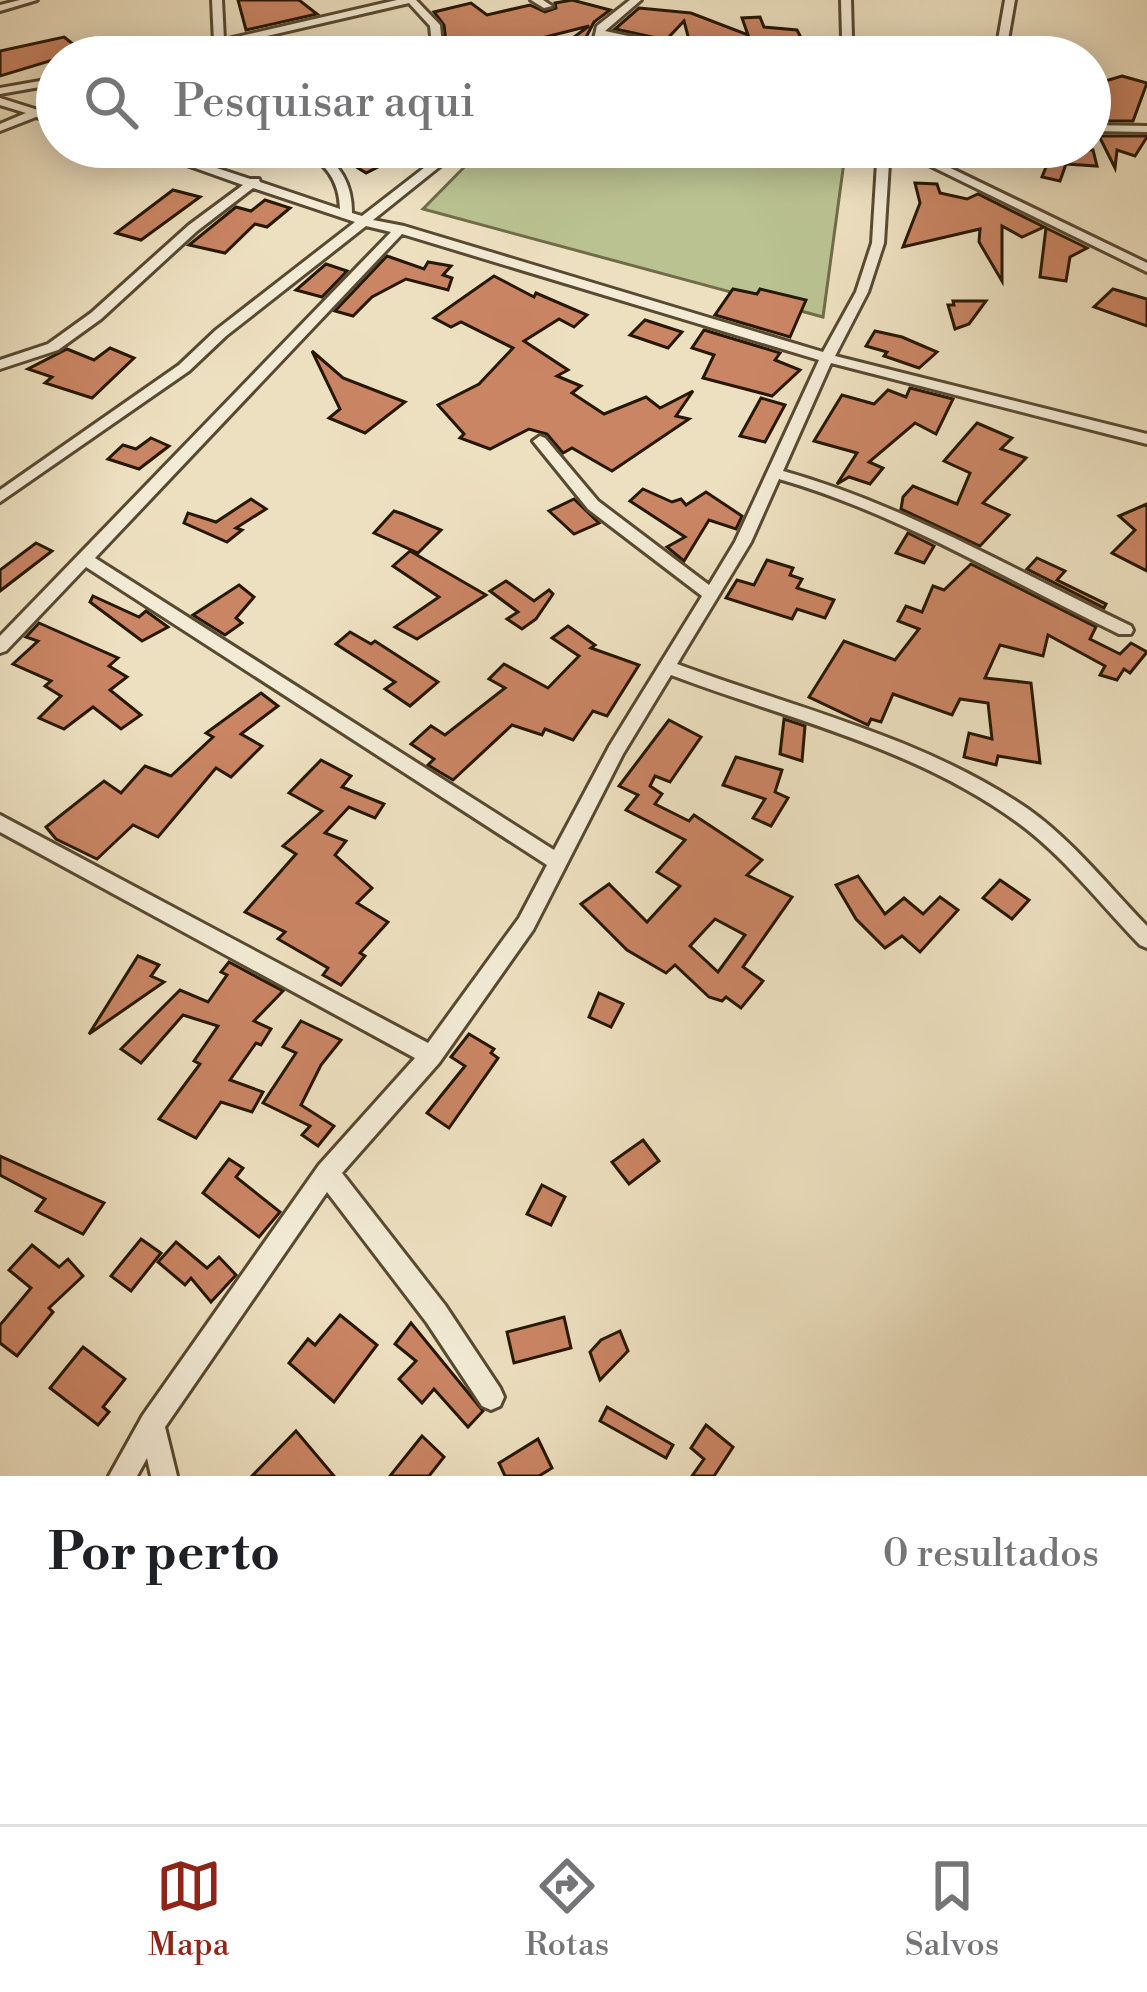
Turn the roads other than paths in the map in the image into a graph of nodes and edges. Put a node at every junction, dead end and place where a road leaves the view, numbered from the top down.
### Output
1 (32, 0) edge
2 (217, 0) edge
3 (410, 0) edge
4 (636, 0) edge
5 (846, 0) edge
6 (1010, 0) edge
7 (0, 8) edge
8 (599, 33) joint
9 (219, 36) edge
10 (276, 36) edge
11 (436, 36) edge
12 (614, 36) edge
13 (847, 36) edge
14 (1004, 36) edge
15 (36, 85) edge
16 (0, 91) edge
17 (0, 101) edge
18 (36, 113) joint
19 (0, 128) edge
20 (1111, 128) edge
21 (1147, 129) edge
22 (212, 168) edge
23 (331, 168) edge
24 (431, 168) edge
25 (882, 168) edge
26 (935, 168) edge
27 (255, 181) junction
28 (346, 214) junction
29 (363, 220) junction
30 (400, 229) junction
31 (1147, 268) edge
32 (828, 358) junction
33 (0, 365) edge
34 (1147, 439) edge
35 (540, 441) dead end
36 (778, 473) junction
37 (0, 496) edge
38 (83, 558) junction
39 (710, 594) junction
40 (1125, 630) dead end
41 (0, 647) edge
42 (668, 667) junction
43 (0, 823) edge
44 (556, 861) junction
45 (1147, 940) edge
46 (431, 1057) junction
47 (327, 1173) junction
48 (490, 1397) dead end
49 (152, 1424) junction
50 (122, 1476) edge
51 (164, 1476) edge

1 - 7 street
2 - 9 street
3 - 10 street
3 - 11 street
4 - 8 street
5 - 13 street
6 - 14 street
8 - 12 street
15 - 16 street
17 - 18 street
18 - 19 street
20 - 21 street
22 - 27 street
23 - 28 street
24 - 29 street
25 - 32 street
26 - 31 street
27 - 28 street
27 - 33 street
28 - 29 street
29 - 30 street
29 - 37 street
30 - 32 street
30 - 38 street
32 - 34 street
32 - 36 street
35 - 39 street
36 - 39 street
36 - 40 street
38 - 41 street
38 - 44 street
39 - 42 street
42 - 44 street
42 - 45 street
43 - 46 street
44 - 46 street
46 - 47 street
47 - 48 street
47 - 49 street
49 - 50 street
49 - 51 street

